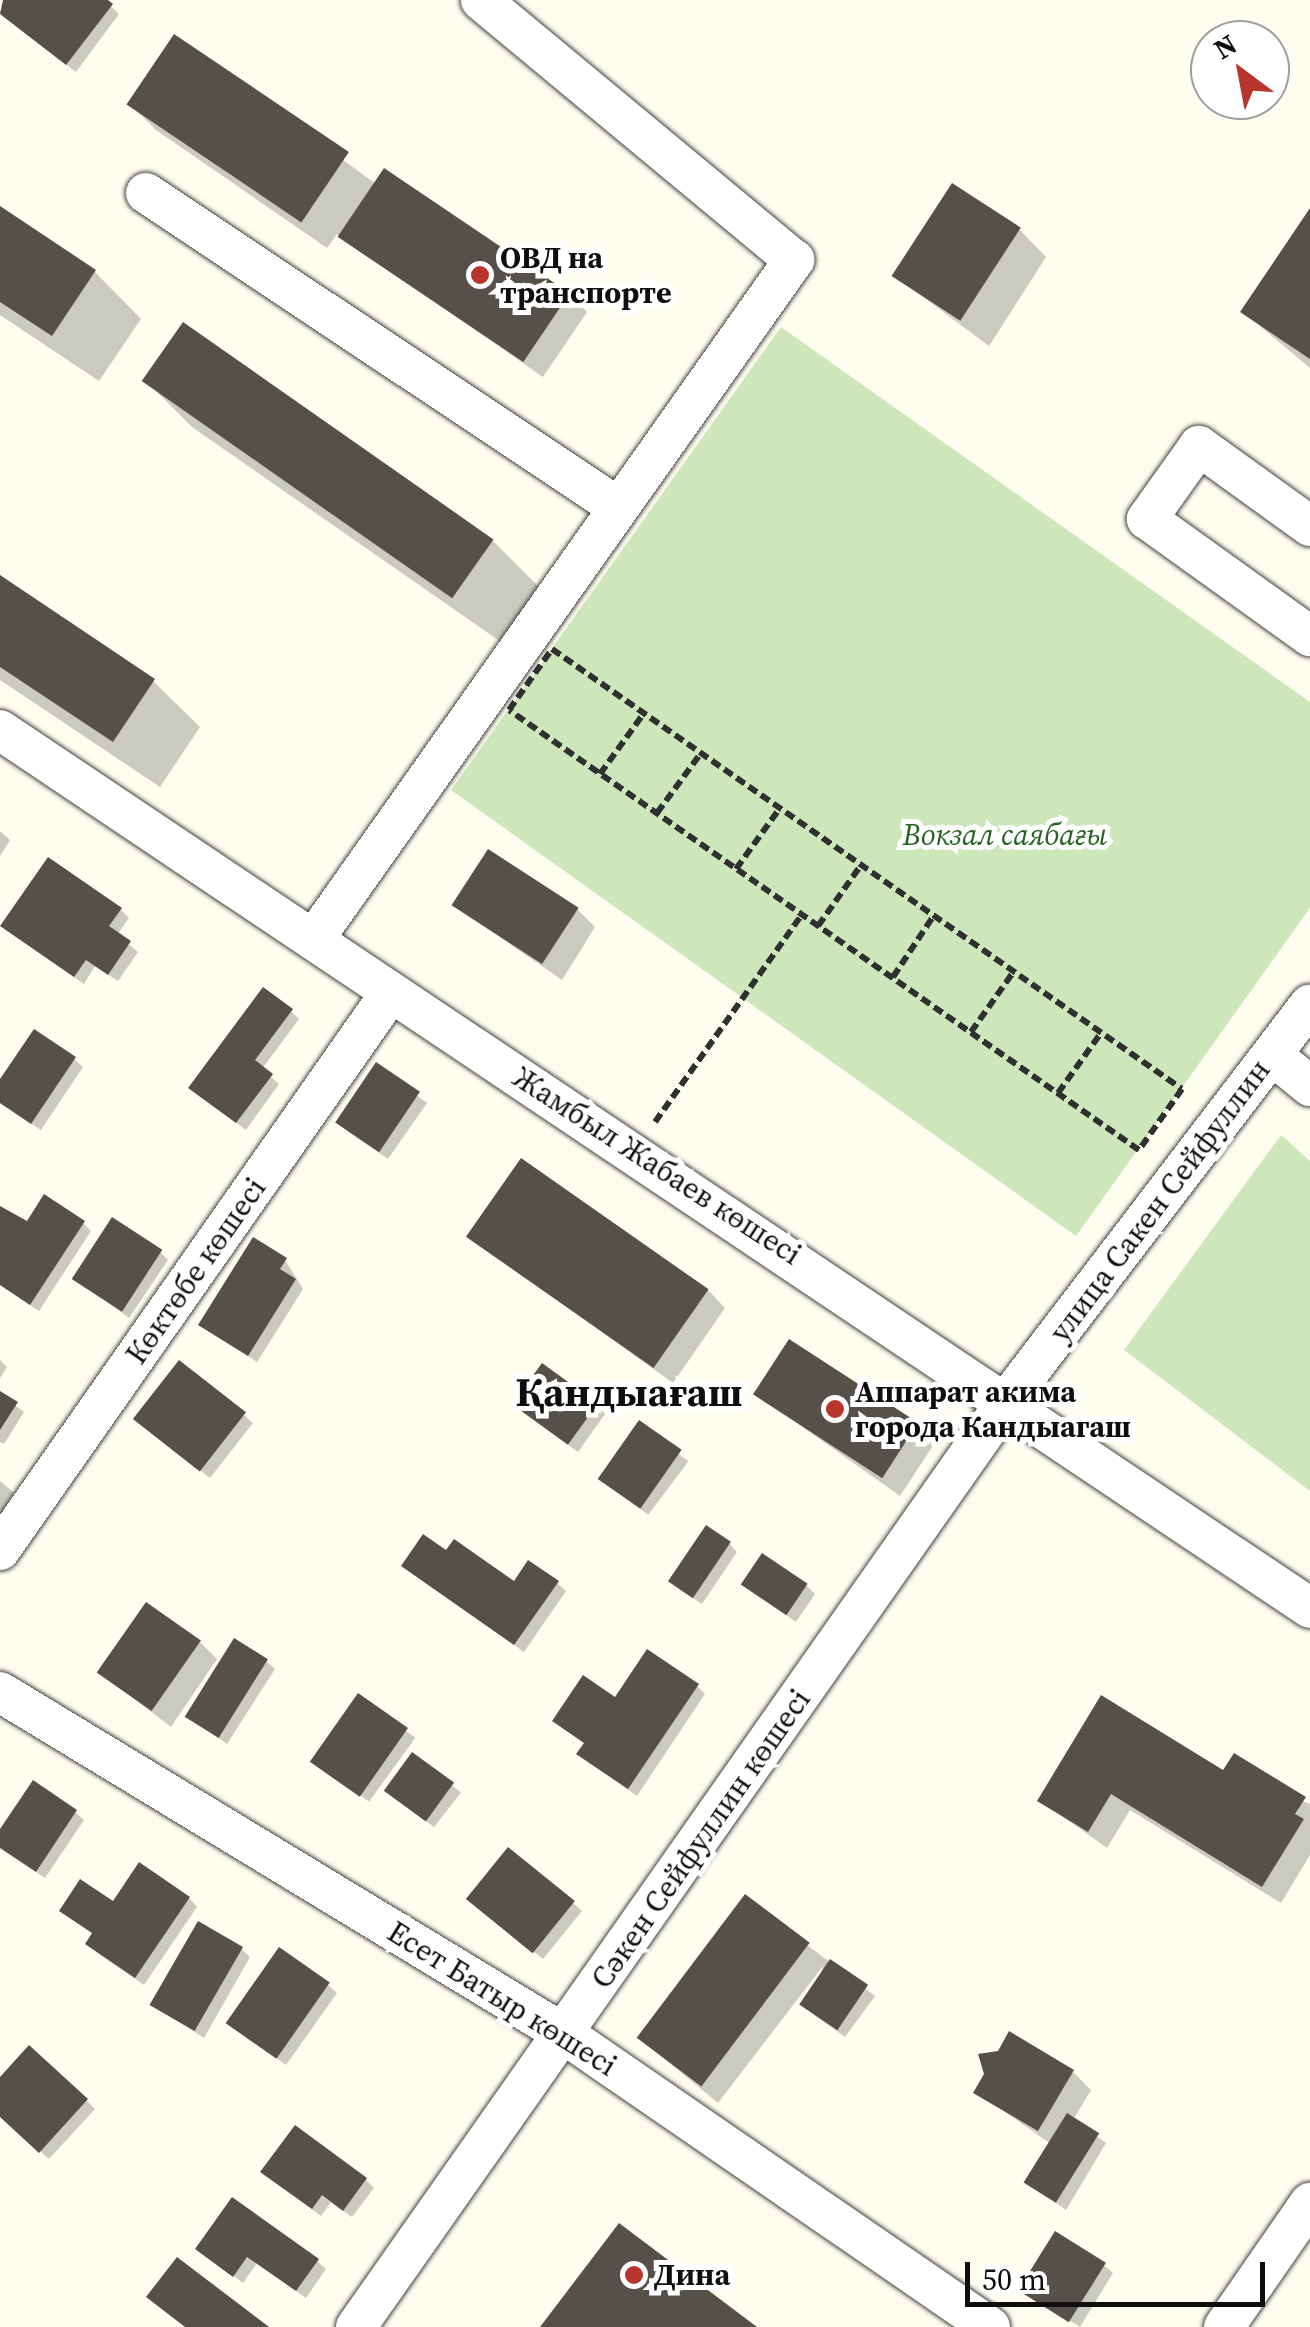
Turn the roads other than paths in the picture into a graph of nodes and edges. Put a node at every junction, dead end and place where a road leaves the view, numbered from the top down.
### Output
1 (481, 0) edge
2 (146, 194) dead end
3 (619, 508) junction
4 (1310, 526) edge
5 (1310, 636) edge
6 (0, 730) edge
7 (314, 939) junction
8 (391, 992) junction
9 (1310, 1005) edge
10 (1272, 1056) junction
11 (1310, 1086) edge
12 (1009, 1398) junction
13 (0, 1550) edge
14 (1310, 1608) edge
15 (0, 1692) edge
16 (564, 2034) junction
17 (1310, 2203) edge
18 (356, 2327) edge
19 (990, 2327) edge
20 (1224, 2327) edge

1 - 3 street
2 - 3 street
3 - 7 street
4 - 5 street
6 - 7 street, Жамбыл Жабаев көшесі
7 - 8 street, Жамбыл Жабаев көшесі
8 - 12 street, Жамбыл Жабаев көшесі
8 - 13 street, Көктөбе көшесі
9 - 10 street, улица Сакен Сейфуллин
10 - 11 street
10 - 12 street, улица Сакен Сейфуллин
12 - 14 street, Жамбыл Жабаев көшесі
12 - 16 street, Сәкен Сейфуллин көшесі
15 - 16 street, Есет Батыр көшесі
16 - 18 street, Сәкен Сейфуллин көшесі
16 - 19 street, Есет Батыр көшесі
17 - 20 street

